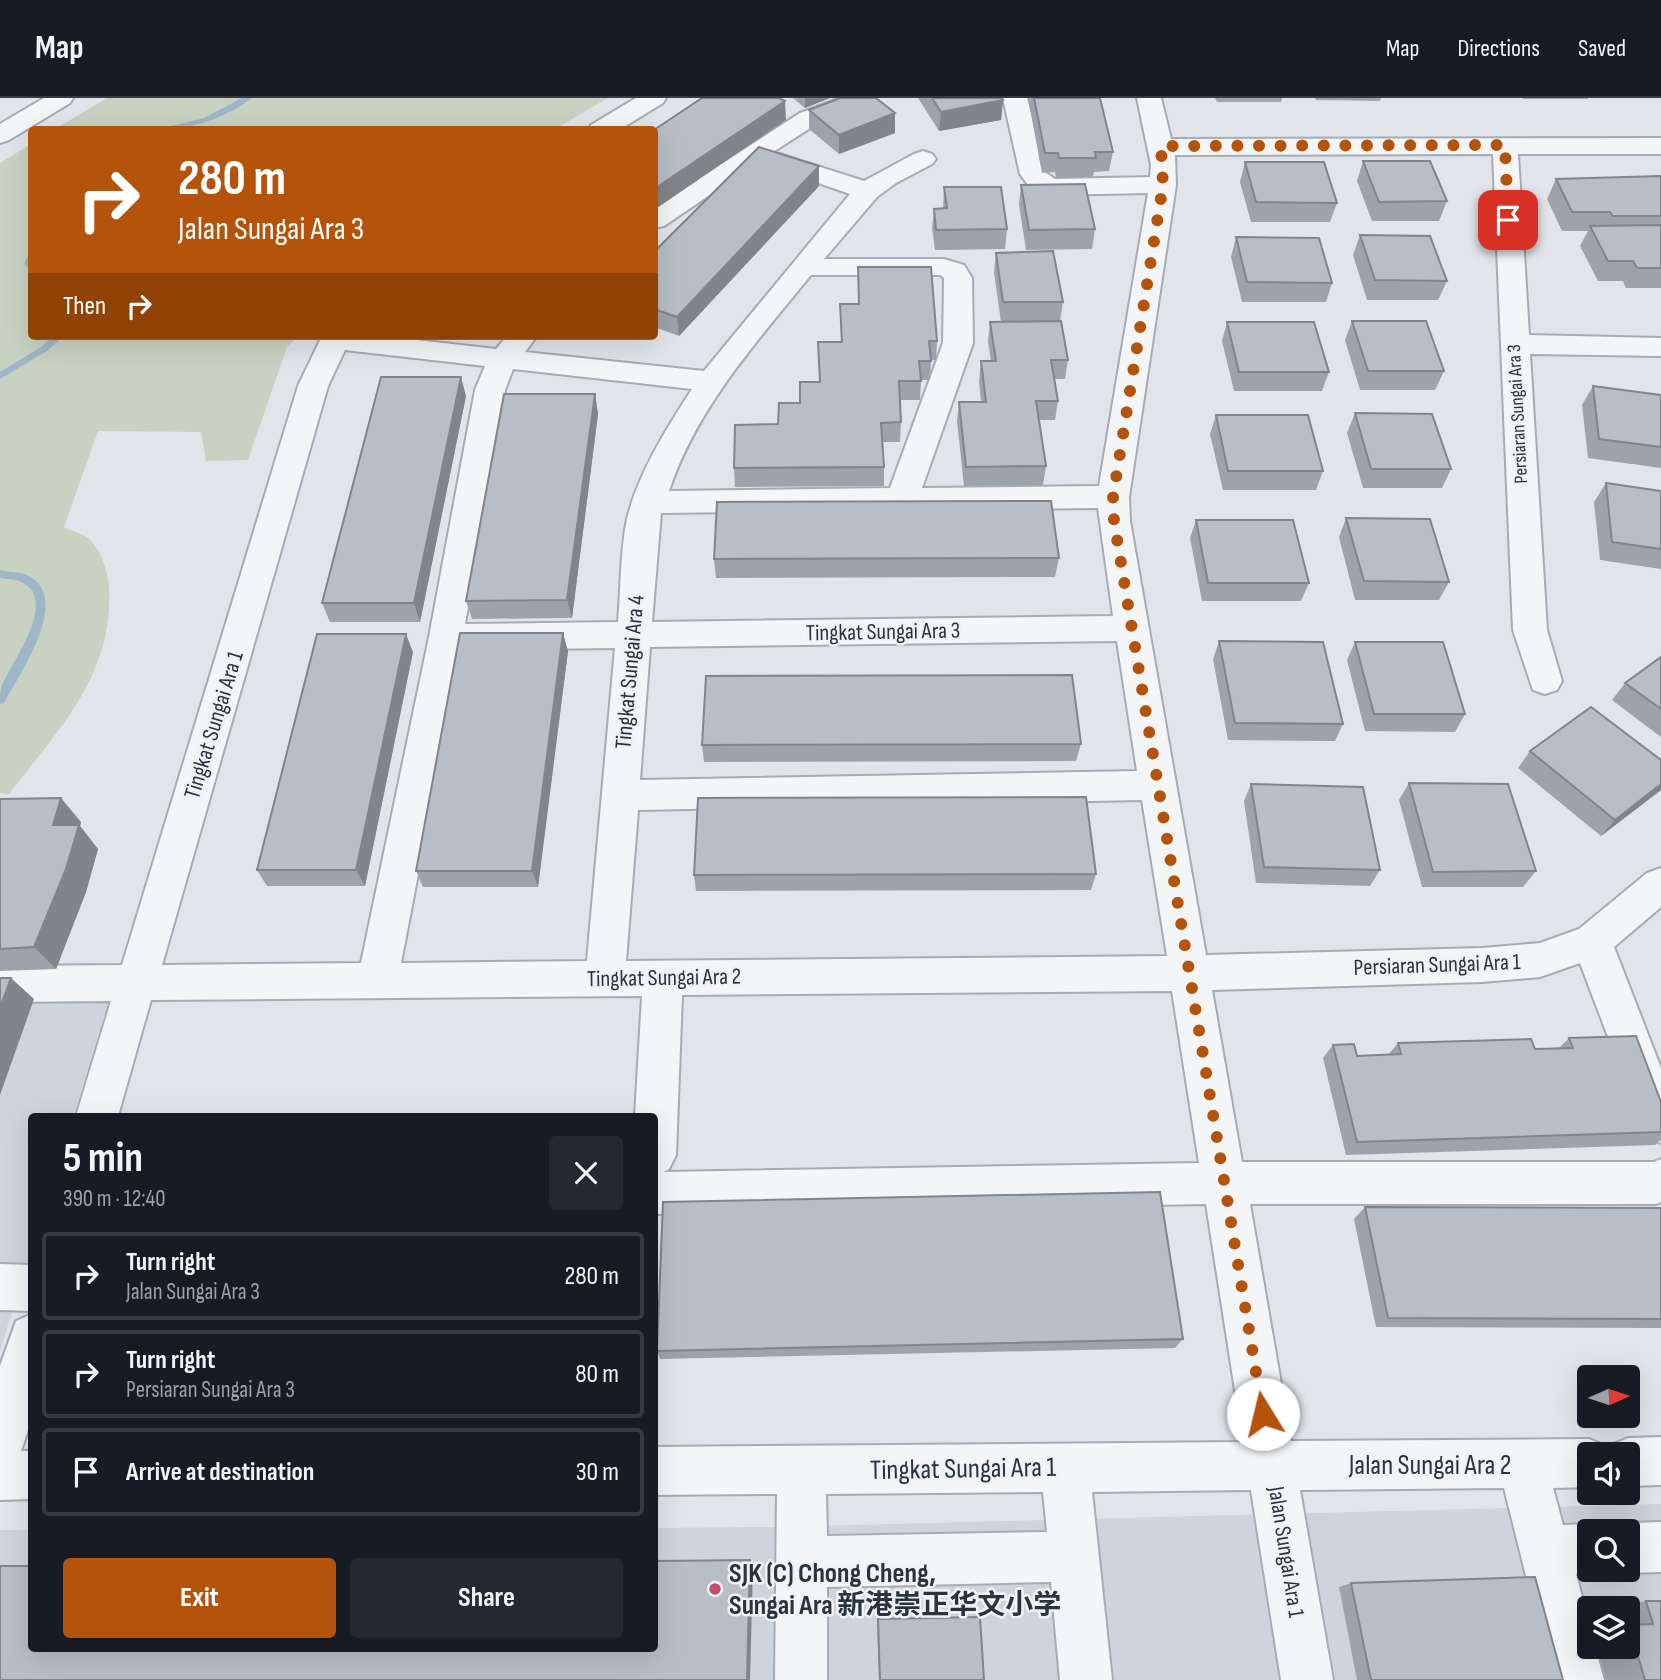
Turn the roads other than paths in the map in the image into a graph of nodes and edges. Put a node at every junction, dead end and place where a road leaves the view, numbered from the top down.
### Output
1 (61, 98) edge
2 (654, 98) edge
3 (864, 98) edge
4 (1015, 98) edge
5 (1149, 98) edge
6 (786, 105) dead end
7 (809, 118) junction
8 (607, 126) edge
9 (0, 135) edge
10 (1505, 145) junction
11 (1161, 146) junction
12 (1661, 146) edge
13 (753, 153) junction
14 (923, 159) dead end
15 (1163, 185) junction
16 (867, 191) junction
17 (658, 217) edge
18 (804, 267) junction
19 (334, 340) edge
20 (375, 340) edge
21 (1514, 344) junction
22 (513, 347) edge
23 (1661, 347) edge
24 (712, 382) junction
25 (1113, 497) junction
26 (902, 499) junction
27 (648, 502) junction
28 (1131, 628) junction
29 (634, 636) junction
30 (446, 637) junction
31 (1545, 681) dead end
32 (1157, 785) junction
33 (620, 795) junction
34 (1661, 884) edge
35 (1592, 942) junction
36 (1190, 973) junction
37 (604, 978) junction
38 (663, 978) junction
39 (378, 980) junction
40 (138, 982) junction
41 (0, 984) edge
42 (98, 1113) edge
43 (656, 1113) edge
44 (1661, 1123) edge
45 (1661, 1180) edge
46 (1226, 1183) junction
47 (658, 1193) edge
48 (0, 1287) edge
49 (28, 1288) edge
50 (28, 1350) edge
51 (0, 1444) edge
52 (1661, 1461) edge
53 (1640, 1462) edge
54 (1577, 1463) edge
55 (1272, 1465) junction
56 (1524, 1465) junction
57 (1065, 1467) junction
58 (658, 1471) edge
59 (802, 1471) junction
60 (28, 1475) edge
61 (0, 1476) edge
62 (1640, 1548) edge
63 (1661, 1548) edge
64 (1567, 1549) edge
65 (1074, 1556) junction
66 (801, 1562) junction
67 (801, 1680) edge
68 (1086, 1680) edge
69 (1307, 1680) edge
70 (1578, 1680) edge

1 - 9 street
2 - 8 street
3 - 7 street
4 - 15 street
5 - 11 street, Jalan Sungai Ara 1
6 - 7 street
7 - 13 street
10 - 11 street
10 - 12 street
10 - 21 street, Persiaran Sungai Ara 3
11 - 15 street, Jalan Sungai Ara 1
13 - 16 street
13 - 17 street
14 - 16 street, Tingkat Sungai Ara 4
15 - 25 street, Jalan Sungai Ara 1
16 - 18 street, Tingkat Sungai Ara 4
18 - 24 street, Tingkat Sungai Ara 4
18 - 26 street
19 - 40 street, Tingkat Sungai Ara 1
20 - 22 street
21 - 23 street
21 - 31 street, Persiaran Sungai Ara 3
22 - 24 street
22 - 30 street
24 - 27 street, Tingkat Sungai Ara 4
25 - 26 street
25 - 28 street, Jalan Sungai Ara 1
26 - 27 street
27 - 29 street, Tingkat Sungai Ara 4
28 - 29 street, Tingkat Sungai Ara 3
28 - 32 street, Jalan Sungai Ara 1
29 - 30 street, Tingkat Sungai Ara 3
29 - 33 street, Tingkat Sungai Ara 4
30 - 39 street
32 - 33 street
32 - 36 street, Jalan Sungai Ara 1
33 - 37 street, Tingkat Sungai Ara 4
34 - 35 street, Persiaran Sungai Ara 1
35 - 36 street, Persiaran Sungai Ara 1
35 - 44 street
36 - 38 street, Tingkat Sungai Ara 2
36 - 46 street, Jalan Sungai Ara 1
37 - 38 street, Tingkat Sungai Ara 2
37 - 39 street, Tingkat Sungai Ara 2
38 - 43 street
39 - 40 street, Tingkat Sungai Ara 2
40 - 41 street, Tingkat Sungai Ara 2
40 - 42 street, Tingkat Sungai Ara 1
45 - 46 street
46 - 47 street
46 - 55 street, Jalan Sungai Ara 1
48 - 49 street
50 - 51 street
52 - 53 street
54 - 56 street, Jalan Sungai Ara 2
55 - 56 street, Jalan Sungai Ara 2
55 - 57 street, Tingkat Sungai Ara 1
55 - 69 street, Jalan Sungai Ara 1
56 - 64 street
57 - 59 street, Tingkat Sungai Ara 1
57 - 65 street
58 - 59 street, Tingkat Sungai Ara 1
59 - 66 street
60 - 61 street
62 - 63 street
64 - 70 street
65 - 66 street
65 - 68 street
66 - 67 street

